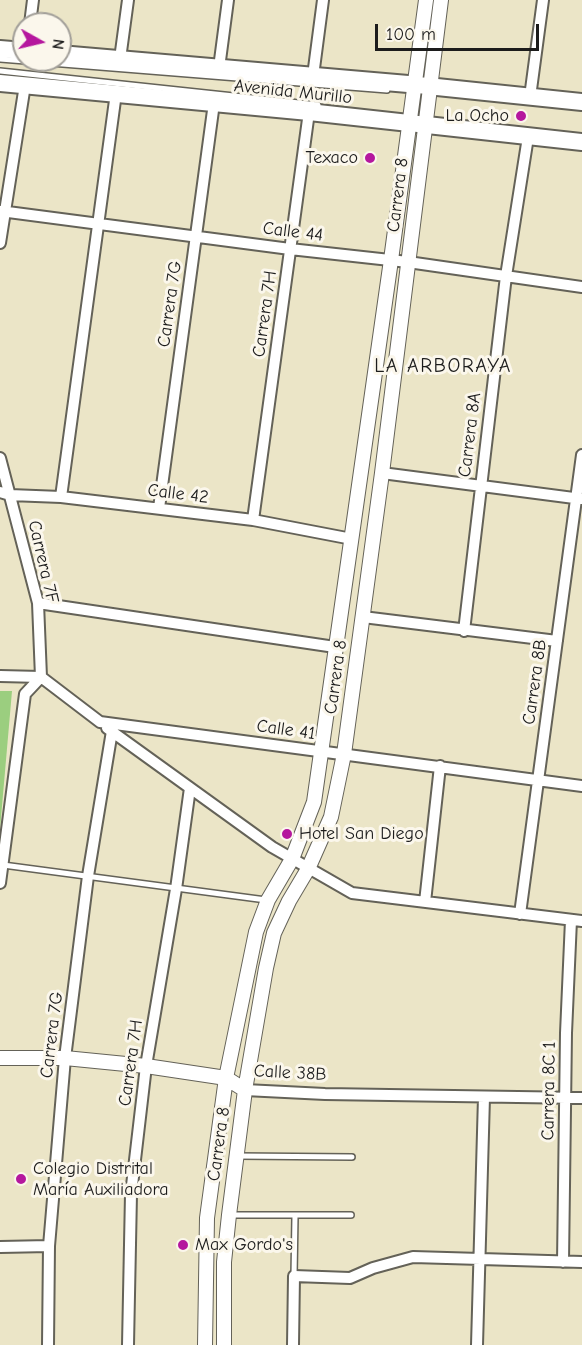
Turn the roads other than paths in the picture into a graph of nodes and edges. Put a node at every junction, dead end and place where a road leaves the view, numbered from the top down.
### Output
1 (128, 0) edge
2 (228, 0) edge
3 (323, 0) edge
4 (426, 0) edge
5 (441, 0) edge
6 (543, 0) edge
7 (72, 55) edge
8 (0, 59) edge
9 (120, 59) junction
10 (219, 68) junction
11 (0, 71) edge
12 (314, 76) junction
13 (0, 82) edge
14 (25, 85) junction
15 (422, 90) junction
16 (395, 91) dead end
17 (116, 93) junction
18 (530, 97) junction
19 (582, 102) edge
20 (214, 103) junction
21 (315, 109) junction
22 (418, 120) junction
23 (528, 137) junction
24 (582, 142) edge
25 (2, 211) edge
26 (98, 224) junction
27 (196, 237) junction
28 (0, 243) edge
29 (290, 249) junction
30 (391, 260) junction
31 (408, 262) junction
32 (506, 276) junction
33 (582, 287) edge
34 (582, 455) edge
35 (0, 458) edge
36 (382, 473) junction
37 (481, 486) junction
38 (5, 494) edge
39 (61, 497) junction
40 (579, 499) edge
41 (159, 508) junction
42 (254, 520) junction
43 (352, 539) junction
44 (38, 603) junction
45 (363, 617) junction
46 (464, 631) junction
47 (557, 641) junction
48 (335, 647) junction
49 (0, 676) edge
50 (41, 677) junction
51 (100, 722) junction
52 (112, 731) junction
53 (321, 752) junction
54 (344, 754) junction
55 (440, 766) junction
56 (538, 780) junction
57 (582, 786) edge
58 (190, 788) junction
59 (292, 859) junction
60 (3, 865) junction
61 (308, 869) junction
62 (88, 876) junction
63 (0, 882) edge
64 (176, 889) junction
65 (268, 900) junction
66 (425, 902) junction
67 (520, 914) junction
68 (577, 921) edge
69 (0, 1058) edge
70 (65, 1059) junction
71 (146, 1066) junction
72 (226, 1077) junction
73 (245, 1090) junction
74 (483, 1097) junction
75 (565, 1098) junction
76 (582, 1098) edge
77 (236, 1156) junction
78 (352, 1157) dead end
79 (229, 1215) junction
80 (351, 1215) dead end
81 (295, 1216) junction
82 (49, 1246) junction
83 (0, 1247) edge
84 (479, 1259) junction
85 (562, 1262) junction
86 (582, 1262) edge
87 (294, 1276) junction
88 (48, 1345) edge
89 (128, 1345) edge
90 (205, 1345) edge
91 (224, 1345) edge
92 (293, 1345) edge
93 (477, 1345) edge

1 - 9 street
2 - 10 street
3 - 12 street
4 - 15 street, Carrera 8
5 - 15 street, Carrera 8
6 - 18 street
7 - 9 main road, Avenida Murillo
8 - 16 lane
9 - 10 main road, Avenida Murillo
10 - 12 main road, Avenida Murillo
11 - 21 lane
12 - 15 main road, Avenida Murillo
13 - 14 main road, Avenida Murillo
14 - 17 main road, Avenida Murillo
14 - 25 street
15 - 18 main road, Avenida Murillo
15 - 22 street, Carrera 8
17 - 20 main road, Avenida Murillo
17 - 26 street
18 - 19 main road, Avenida Murillo
20 - 21 main road, Avenida Murillo
20 - 27 street, Carrera 7G
21 - 22 main road, Avenida Murillo
21 - 29 street, Carrera 7H
22 - 23 main road, Avenida Murillo
22 - 30 street, Carrera 8
22 - 31 street, Carrera 8
23 - 24 main road, Avenida Murillo
23 - 32 street, Carrera 8A
25 - 26 street, Calle 44
25 - 28 street
26 - 27 street, Calle 44
26 - 39 street
27 - 29 street, Calle 44
27 - 41 street, Carrera 7G
29 - 30 street, Calle 44
29 - 42 street, Carrera 7H
30 - 31 street, Calle 44
30 - 43 street, Carrera 8
31 - 32 street, Calle 44
31 - 36 street, Carrera 8
32 - 33 street, Calle 44
32 - 37 street, Carrera 8A
34 - 40 street, Carrera 8B
35 - 38 street, Carrera 7F
36 - 37 street
36 - 45 street, Carrera 8
37 - 40 street
37 - 46 street, Carrera 8A
38 - 39 street, Calle 42
38 - 44 street, Carrera 7F
39 - 41 street, Calle 42
40 - 47 street, Carrera 8B
41 - 42 street, Calle 42
42 - 43 street, Calle 42
43 - 48 street, Carrera 8
44 - 48 street
44 - 50 street, Carrera 7F
45 - 46 street
45 - 54 street, Carrera 8
46 - 47 street
47 - 56 street, Carrera 8B
48 - 53 street, Carrera 8
49 - 50 street
50 - 51 street, Calle 41
50 - 60 street
51 - 52 street
51 - 53 street, Calle 41
52 - 58 street
52 - 62 street, Carrera 7G
53 - 54 street, Calle 41
53 - 59 street, Carrera 8
54 - 55 street, Calle 41
54 - 61 street, Carrera 8
55 - 56 street, Calle 41
55 - 66 street
56 - 57 street, Calle 41
56 - 67 street, Carrera 8B
58 - 59 street
58 - 64 street, Carrera 7H
59 - 61 street
59 - 65 street, Carrera 8
60 - 62 lane
60 - 63 street
61 - 66 street
61 - 73 street, Carrera 8
62 - 64 lane
62 - 70 street, Carrera 7G
64 - 65 lane
64 - 71 street, Carrera 7H
65 - 72 street, Carrera 8
66 - 67 street
67 - 68 street
68 - 75 street, Carrera 8C 1
69 - 70 street, Calle 38B
70 - 71 street, Calle 38B
70 - 82 street, Carrera 7G
71 - 72 street, Calle 38B
71 - 89 street, Carrera 7H
72 - 73 street, Calle 38B
72 - 90 street, Carrera 8
73 - 74 street, Calle 38B
73 - 77 street, Carrera 8
74 - 75 street, Calle 38B
74 - 84 street
75 - 76 street, Calle 38B
75 - 85 street, Carrera 8C 1
77 - 78 lane
77 - 79 street, Carrera 8
79 - 81 lane
79 - 91 street, Carrera 8
80 - 81 lane
81 - 87 lane
82 - 83 street
82 - 88 street, Carrera 7G
84 - 85 street
84 - 87 street
84 - 93 street
85 - 86 street
87 - 92 street

